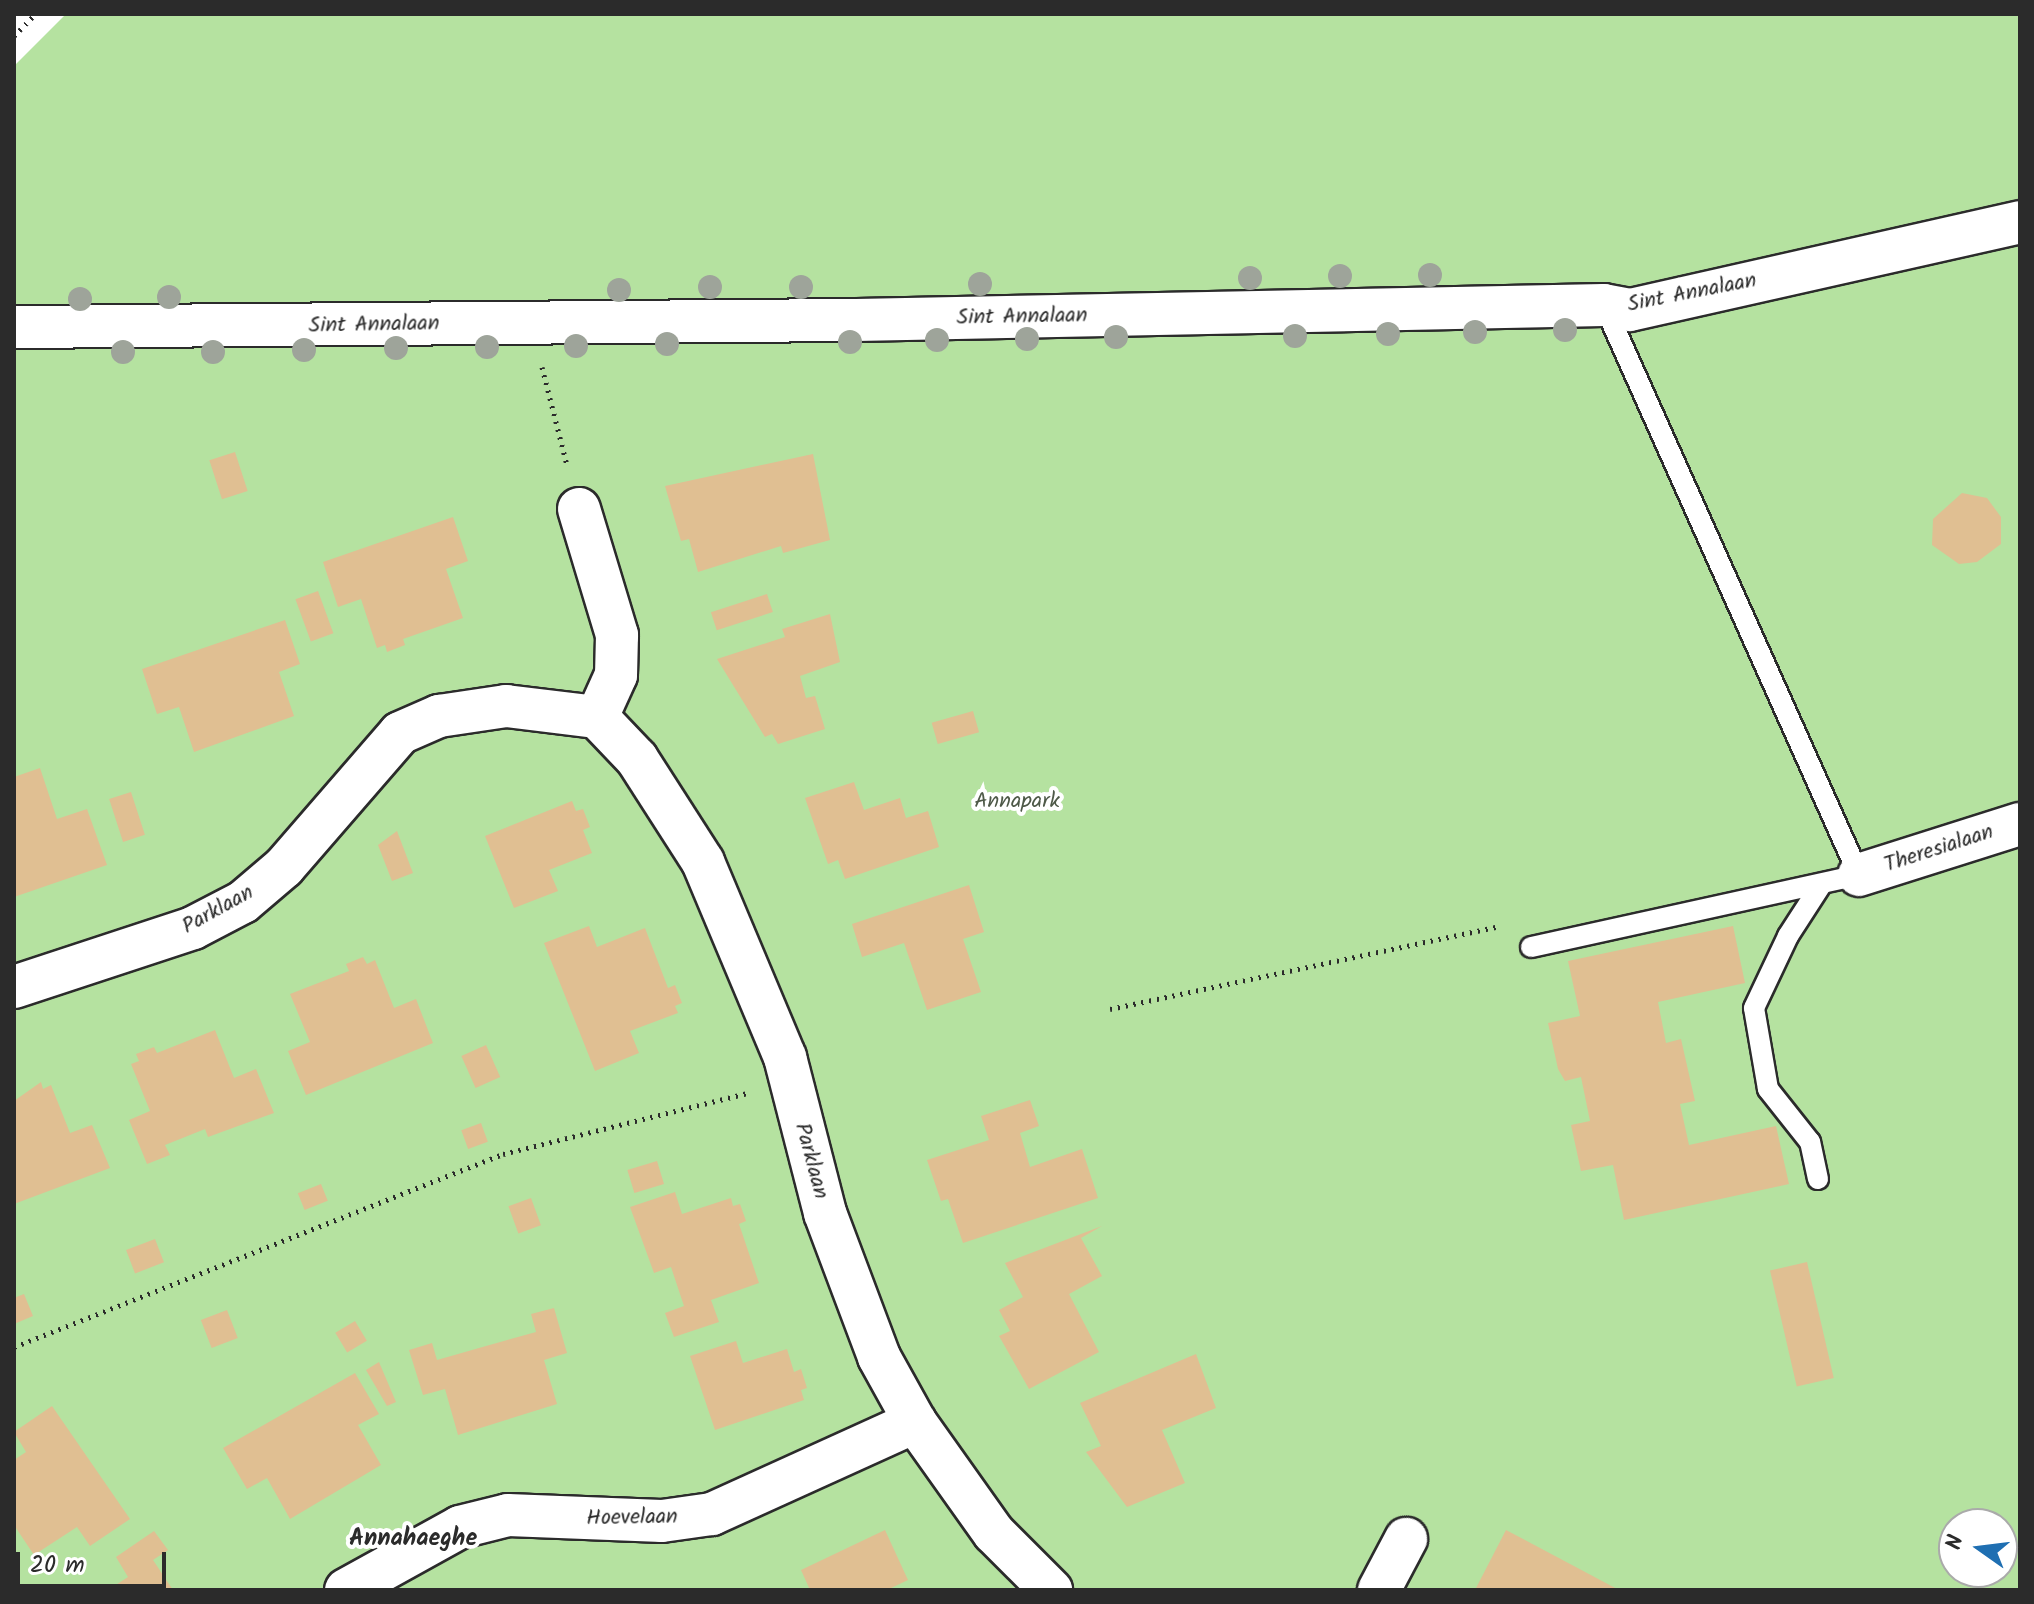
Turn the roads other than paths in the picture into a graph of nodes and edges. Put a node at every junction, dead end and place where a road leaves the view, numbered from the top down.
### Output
1 (2020, 222) edge
2 (1604, 305) junction
3 (14, 327) edge
4 (579, 509) road end
5 (597, 717) junction
6 (2020, 824) edge
7 (1840, 880) junction
8 (1531, 947) road end
9 (14, 987) edge
10 (1818, 1179) dead end
11 (915, 1422) junction
12 (1406, 1539) dead end
13 (346, 1590) edge
14 (1051, 1590) edge
15 (1379, 1590) edge

1 - 2 street, Sint Annalaan
2 - 3 street, Sint Annalaan
2 - 7 lane
4 - 5 street
5 - 9 street, Parklaan
5 - 11 street, Parklaan
6 - 7 street, Theresialaan
7 - 8 lane
7 - 10 lane
11 - 13 street, Hoevelaan
11 - 14 street, Parklaan
12 - 15 street

